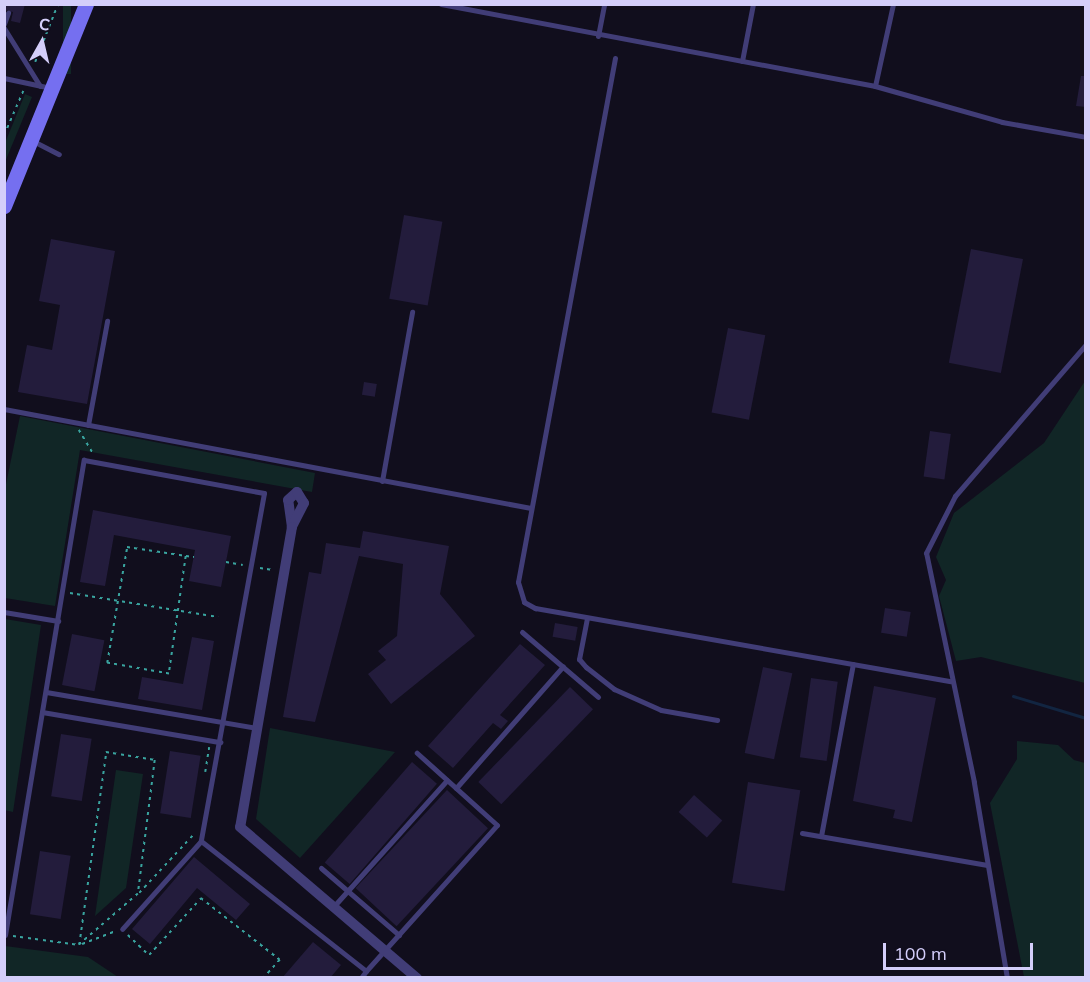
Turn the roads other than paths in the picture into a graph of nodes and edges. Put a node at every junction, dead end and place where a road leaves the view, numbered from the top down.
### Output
1 (86, 4) edge
2 (441, 4) edge
3 (604, 4) edge
4 (753, 4) edge
5 (893, 4) edge
6 (8, 13) dead end
7 (4, 26) edge
8 (598, 36) junction
9 (615, 58) dead end
10 (742, 61) junction
11 (4, 78) edge
12 (875, 86) junction
13 (47, 87) junction
14 (1086, 137) edge
15 (32, 140) junction
16 (59, 154) dead end
17 (4, 206) edge
18 (412, 312) dead end
19 (107, 321) dead end
20 (1086, 344) edge
21 (4, 408) edge
22 (88, 424) junction
23 (382, 481) junction
24 (531, 508) junction
25 (292, 527) dead end
26 (4, 612) edge
27 (586, 618) junction
28 (57, 621) junction
29 (522, 632) dead end
30 (853, 664) junction
31 (563, 666) junction
32 (951, 681) junction
33 (46, 692) junction
34 (598, 697) dead end
35 (42, 712) junction
36 (717, 720) dead end
37 (223, 722) junction
38 (257, 728) junction
39 (220, 742) junction
40 (417, 753) dead end
41 (447, 780) junction
42 (456, 788) junction
43 (802, 833) dead end
44 (821, 836) junction
45 (201, 841) junction
46 (987, 865) junction
47 (321, 868) dead end
48 (347, 891) junction
49 (334, 906) junction
50 (122, 929) road end
51 (399, 934) junction
52 (5, 935) edge
53 (385, 950) junction
54 (366, 971) junction
55 (361, 978) edge
56 (417, 978) edge
57 (1007, 978) edge

1 - 13 main road
2 - 8 lane
3 - 8 lane
4 - 10 lane
5 - 12 lane
6 - 7 lane
7 - 13 lane
8 - 10 lane
9 - 24 lane
10 - 12 lane
11 - 13 lane
12 - 14 lane
13 - 15 main road
15 - 16 lane
15 - 17 main road
18 - 23 lane
19 - 22 lane
20 - 32 lane
21 - 22 lane
22 - 23 lane
23 - 24 lane
24 - 27 lane
25 - 38 street
26 - 28 lane
27 - 30 lane
27 - 36 lane
28 - 33 lane
28 - 37 lane
29 - 31 lane
30 - 32 lane
30 - 44 lane
31 - 34 lane
31 - 42 lane
32 - 46 lane
33 - 35 lane
33 - 37 lane
35 - 39 lane
35 - 52 lane
37 - 38 lane
37 - 39 lane
38 - 49 street
39 - 45 lane
40 - 41 lane
41 - 42 lane
41 - 48 lane
42 - 51 lane
43 - 44 lane
44 - 46 lane
45 - 50 lane
45 - 54 lane
46 - 57 lane
47 - 48 lane
48 - 49 lane
48 - 51 lane
49 - 53 street
51 - 53 lane
53 - 54 lane
53 - 56 street
54 - 55 lane

